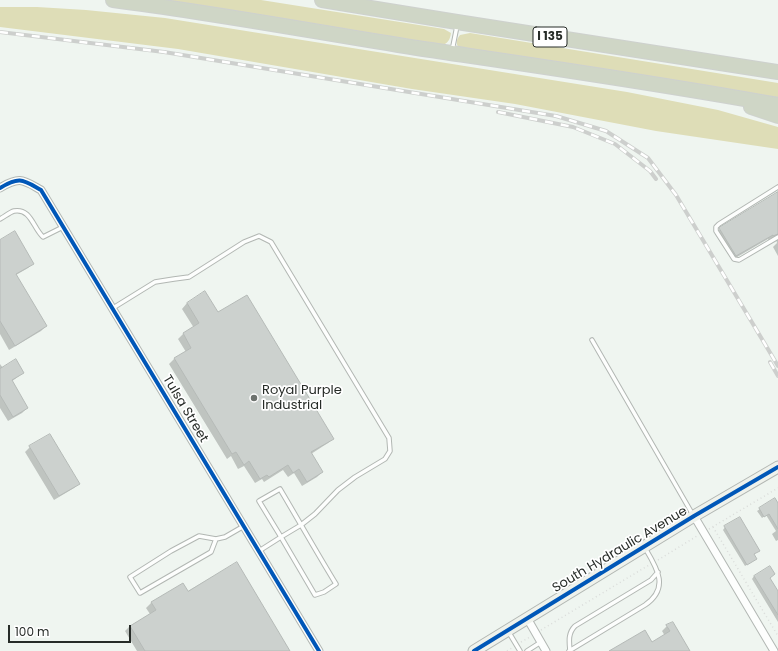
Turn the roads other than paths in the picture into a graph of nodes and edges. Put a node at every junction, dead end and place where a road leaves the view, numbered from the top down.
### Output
1 (113, 0) edge
2 (322, 0) edge
3 (457, 22) junction
4 (452, 53) junction
5 (778, 72) edge
6 (696, 90) junction
7 (778, 105) edge
8 (778, 116) edge
9 (778, 187) edge
10 (0, 188) edge
11 (0, 219) edge
12 (64, 227) junction
13 (778, 237) edge
14 (113, 308) junction
15 (592, 340) dead end
16 (778, 467) edge
17 (694, 516) junction
18 (244, 526) junction
19 (301, 526) junction
20 (281, 537) junction
21 (216, 539) junction
22 (644, 547) junction
23 (259, 551) junction
24 (658, 572) junction
25 (527, 618) junction
26 (508, 630) junction
27 (541, 642) junction
28 (481, 649) edge
29 (318, 651) edge
30 (520, 651) edge
31 (527, 651) edge
32 (546, 651) edge
33 (570, 651) edge
34 (774, 651) edge

1 - 4 highway, I 135
2 - 3 highway, I 135
3 - 4 lane
3 - 5 highway, I 135
4 - 6 highway, I 135
6 - 7 highway, I 135
6 - 8 highway
9 - 13 lane
10 - 12 street, Tulsa Street
11 - 12 lane
12 - 14 street, Tulsa Street
14 - 18 street, Tulsa Street
14 - 19 lane
15 - 17 lane
16 - 17 street, South Hydraulic Avenue
17 - 22 street, South Hydraulic Avenue
17 - 34 street
18 - 21 lane
18 - 23 street, Tulsa Street
19 - 20 lane
19 - 20 lane
19 - 20 lane
20 - 23 lane
21 - 21 lane
22 - 24 lane
22 - 25 street, South Hydraulic Avenue
23 - 29 street, Tulsa Street
24 - 33 lane
24 - 33 lane
25 - 26 street, South Hydraulic Avenue
25 - 27 street
26 - 28 street, South Hydraulic Avenue
26 - 30 lane
27 - 31 lane
27 - 32 street

